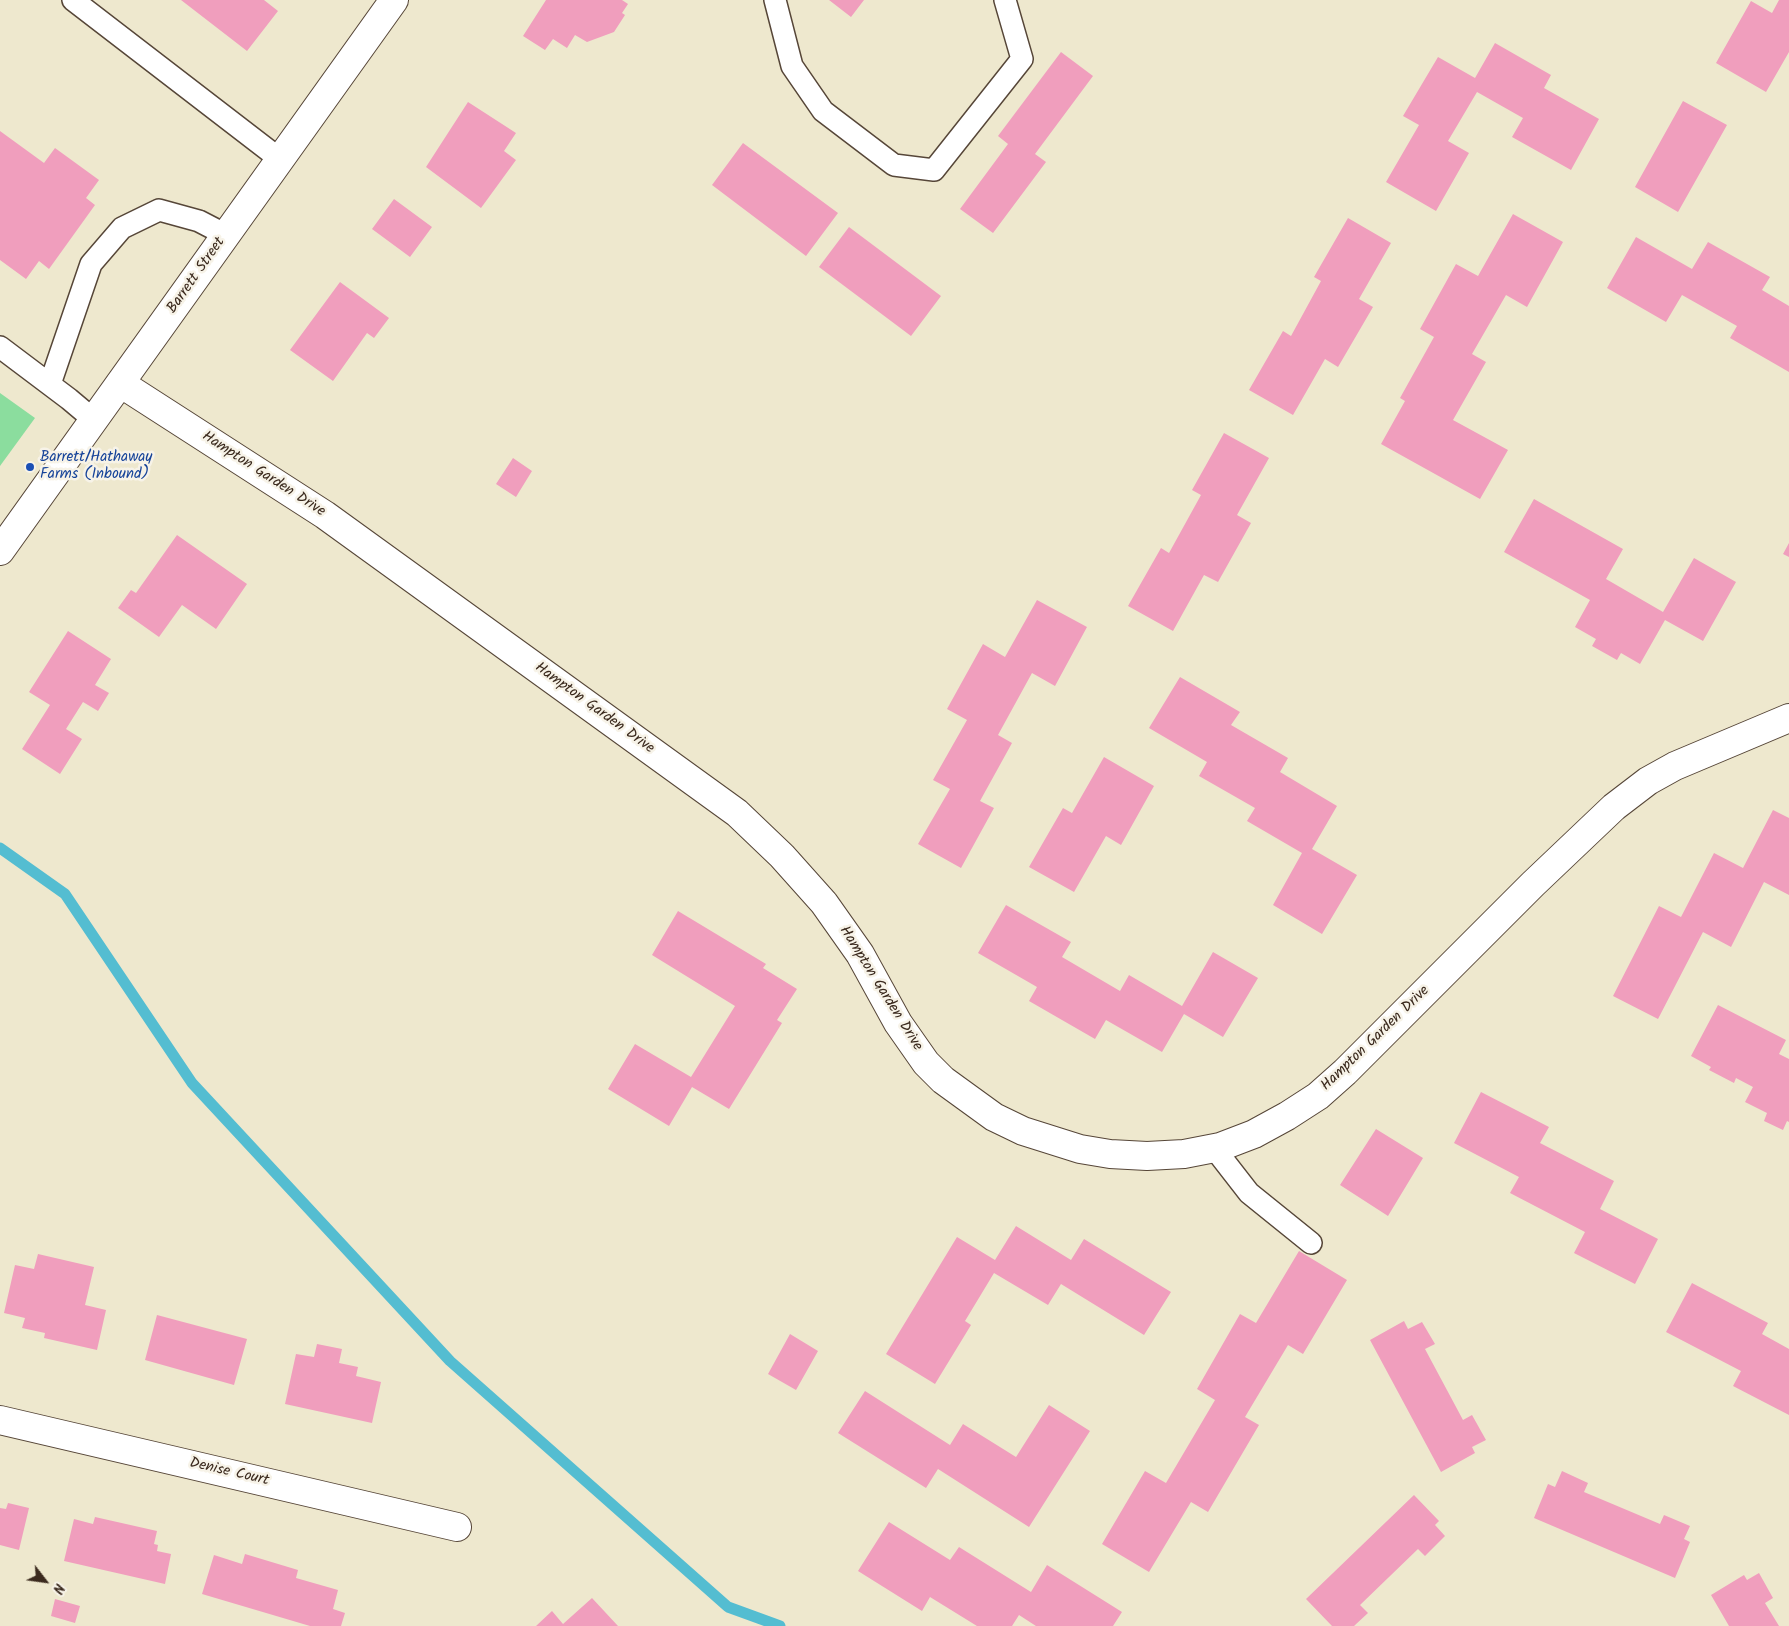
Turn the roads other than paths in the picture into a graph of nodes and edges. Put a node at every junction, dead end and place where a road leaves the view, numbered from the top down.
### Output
1 (73, 0) edge
2 (394, 0) edge
3 (775, 0) edge
4 (1005, 0) edge
5 (281, 160) junction
6 (226, 235) junction
7 (0, 347) edge
8 (120, 383) junction
9 (50, 384) junction
10 (94, 420) junction
11 (0, 551) edge
12 (1789, 718) edge
13 (1214, 1148) junction
14 (1311, 1243) dead end
15 (0, 1420) edge
16 (457, 1527) dead end

1 - 5 lane
2 - 5 street, Barrett Street
3 - 4 lane
5 - 6 street, Barrett Street
6 - 8 street, Barrett Street
6 - 9 lane
7 - 9 lane
8 - 10 street, Barrett Street
8 - 13 street, Hampton Garden Drive
9 - 10 lane
10 - 11 street, Barrett Street
12 - 13 street, Hampton Garden Drive
13 - 14 lane
15 - 16 street, Denise Court

